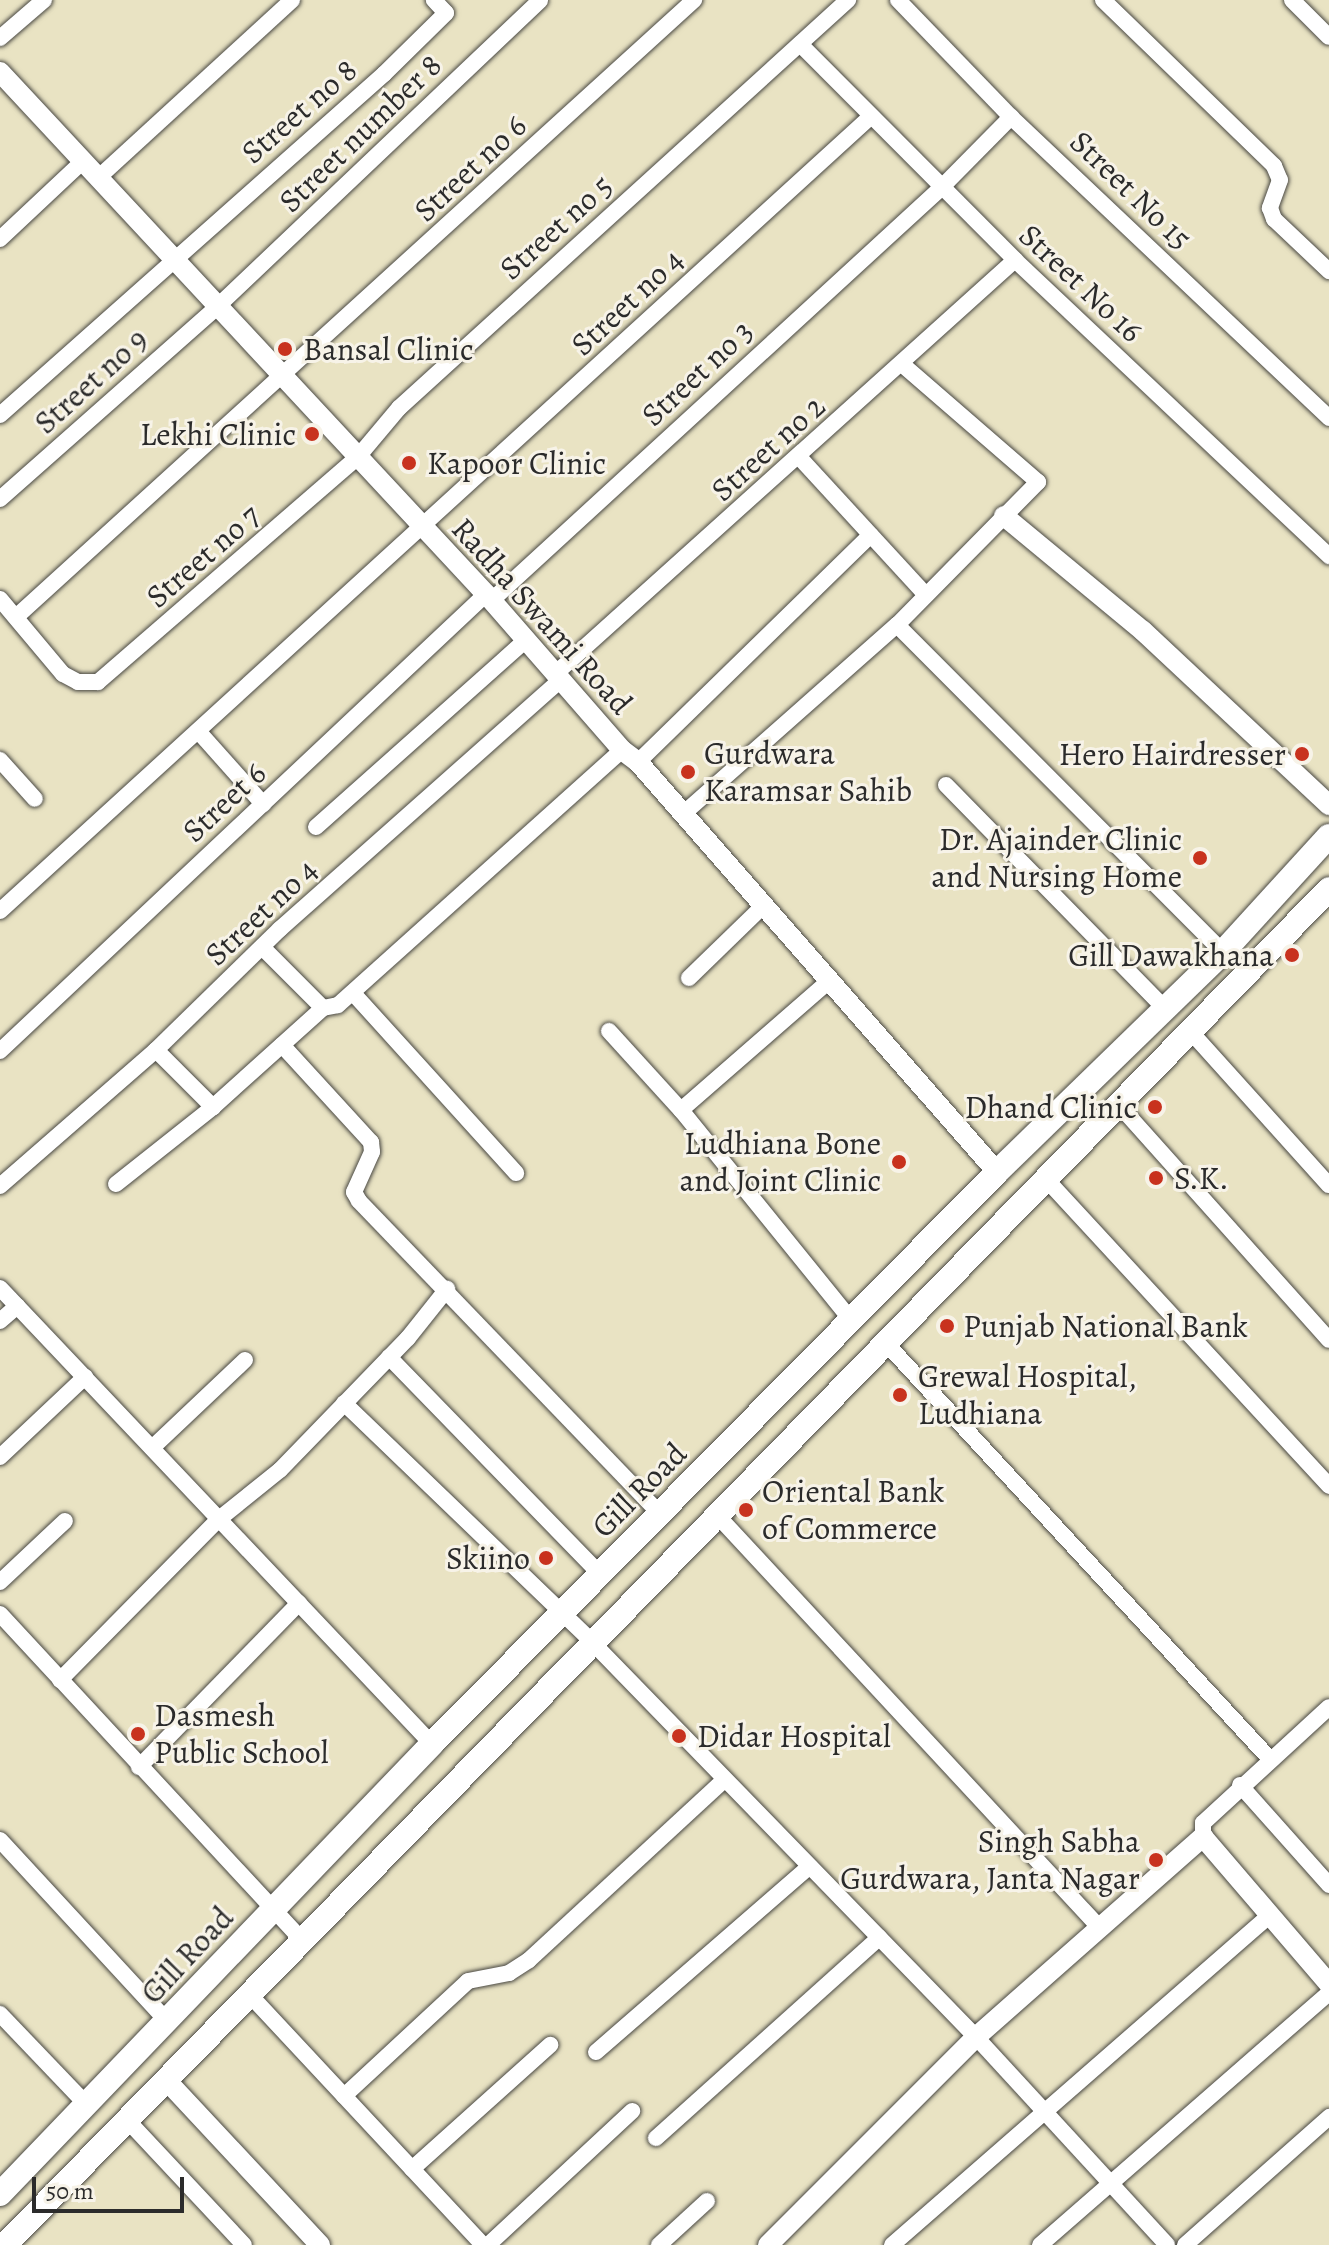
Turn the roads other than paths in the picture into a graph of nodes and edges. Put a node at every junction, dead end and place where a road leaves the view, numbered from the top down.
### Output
1 (44, 0) edge
2 (292, 0) edge
3 (434, 0) edge
4 (543, 0) edge
5 (558, 0) edge
6 (694, 0) edge
7 (848, 0) edge
8 (898, 0) edge
9 (1103, 0) edge
10 (1292, 0) edge
11 (1329, 37) edge
12 (0, 38) edge
13 (800, 44) junction
14 (0, 72) edge
15 (1011, 117) junction
16 (869, 118) junction
17 (83, 161) junction
18 (98, 178) junction
19 (941, 188) junction
20 (0, 239) edge
21 (1015, 260) junction
22 (174, 262) junction
23 (1329, 271) edge
24 (218, 306) junction
25 (902, 364) junction
26 (284, 378) junction
27 (0, 415) edge
28 (1329, 418) edge
29 (357, 458) junction
30 (800, 458) junction
31 (0, 499) edge
32 (1004, 516) junction
33 (422, 525) junction
34 (871, 535) junction
35 (1329, 556) edge
36 (926, 595) junction
37 (489, 597) junction
38 (0, 599) edge
39 (16, 617) junction
40 (897, 625) junction
41 (526, 640) junction
42 (558, 677) junction
43 (198, 731) junction
44 (630, 756) junction
45 (0, 760) edge
46 (946, 785) dead end
47 (35, 799) dead end
48 (263, 804) junction
49 (1329, 805) edge
50 (683, 814) junction
51 (316, 827) dead end
52 (1329, 836) edge
53 (1329, 889) edge
54 (763, 906) junction
55 (0, 911) edge
56 (262, 947) junction
57 (1223, 952) junction
58 (689, 978) dead end
59 (829, 981) junction
60 (353, 993) junction
61 (323, 1008) junction
62 (1165, 1009) junction
63 (609, 1031) dead end
64 (1191, 1032) junction
65 (282, 1045) junction
66 (156, 1050) junction
67 (0, 1051) edge
68 (1119, 1105) junction
69 (213, 1107) junction
70 (681, 1110) junction
71 (997, 1172) junction
72 (516, 1173) dead end
73 (1045, 1178) junction
74 (116, 1184) dead end
75 (1329, 1185) edge
76 (0, 1186) edge
77 (0, 1288) edge
78 (447, 1289) junction
79 (17, 1306) junction
80 (851, 1320) junction
81 (0, 1321) edge
82 (1329, 1340) edge
83 (884, 1341) junction
84 (389, 1357) junction
85 (245, 1360) dead end
86 (85, 1377) junction
87 (344, 1403) junction
88 (152, 1448) junction
89 (0, 1457) edge
90 (1329, 1486) edge
91 (715, 1513) junction
92 (660, 1514) junction
93 (219, 1519) junction
94 (65, 1521) dead end
95 (600, 1574) junction
96 (0, 1582) edge
97 (299, 1603) junction
98 (0, 1614) edge
99 (562, 1615) junction
100 (591, 1641) junction
101 (60, 1680) junction
102 (1329, 1707) edge
103 (1316, 1719) junction
104 (1329, 1733) edge
105 (432, 1744) junction
106 (1270, 1759) junction
107 (139, 1767) junction
108 (724, 1780) junction
109 (1240, 1785) junction
110 (1203, 1837) junction
111 (0, 1840) edge
112 (809, 1867) junction
113 (1329, 1885) edge
114 (272, 1910) junction
115 (1270, 1915) junction
116 (1100, 1928) junction
117 (300, 1938) junction
118 (879, 1938) junction
119 (1329, 1984) edge
120 (1329, 1993) edge
121 (249, 1994) junction
122 (0, 2014) edge
123 (168, 2022) junction
124 (976, 2037) junction
125 (550, 2045) dead end
126 (596, 2052) dead end
127 (168, 2082) junction
128 (344, 2096) junction
129 (88, 2106) junction
130 (1043, 2110) junction
131 (632, 2111) dead end
132 (1329, 2117) edge
133 (129, 2122) junction
134 (656, 2138) dead end
135 (412, 2169) junction
136 (1109, 2182) junction
137 (0, 2194) edge
138 (707, 2201) dead end
139 (770, 2244) edge
140 (5, 2245) edge
141 (244, 2245) edge
142 (320, 2245) edge
143 (486, 2245) edge
144 (659, 2245) edge
145 (892, 2245) edge
146 (1040, 2245) edge
147 (1167, 2245) edge
148 (1185, 2245) edge

1 - 12 street
2 - 18 street
3 - 22 street, Street no 8
4 - 5 street, Street number 8
4 - 24 street, Street number 8
6 - 26 street, Street no 6
7 - 13 street, Street no 5
8 - 15 street, Street No 15
9 - 23 street
10 - 11 street
13 - 16 street, Street No 16
13 - 29 street, Street no 5
14 - 17 street, Radha Swami Road
15 - 19 street, Street no 3
15 - 28 street, Street No 15
16 - 19 street, Street No 16
16 - 33 street, Street no 4
17 - 18 street, Radha Swami Road
17 - 20 street
18 - 22 street, Radha Swami Road
19 - 21 street, Street No 16
19 - 37 street, Street no 3
21 - 25 street, Street no 2
21 - 35 street, Street No 16
22 - 24 street, Radha Swami Road
22 - 27 street
24 - 26 street, Radha Swami Road
24 - 31 street, Street no 9
25 - 30 street, Street no 2
25 - 32 street
26 - 29 street, Radha Swami Road
26 - 39 street
29 - 33 street, Radha Swami Road
29 - 39 street, Street no 7
30 - 34 street
30 - 42 street, Street no 2
32 - 36 street
32 - 49 street
33 - 37 street, Radha Swami Road
33 - 43 street, Street no 4
34 - 36 street
34 - 44 street
36 - 40 street
37 - 41 street, Radha Swami Road
37 - 48 street, Street 6
38 - 39 street
40 - 50 street
40 - 57 street
41 - 42 street, Radha Swami Road
41 - 51 street
42 - 44 street, Radha Swami Road
42 - 56 street, Street no 4
43 - 48 street
43 - 55 street, Street no 4
44 - 50 street, Radha Swami Road
44 - 60 street
45 - 47 street
46 - 62 street
48 - 67 street, Street 6
50 - 54 street, Radha Swami Road
52 - 57 main road, Gill Road
53 - 64 main road
54 - 58 street
54 - 59 street, Radha Swami Road
56 - 61 street
56 - 66 street, Street no 4
57 - 62 main road, Gill Road
59 - 70 street
59 - 71 street, Radha Swami Road
60 - 61 street
60 - 72 street
61 - 65 street
62 - 71 main road, Gill Road
63 - 70 street
64 - 68 main road
64 - 75 street
65 - 69 street
65 - 78 street
66 - 69 street
66 - 76 street, Street no 4
68 - 73 main road
68 - 82 street
69 - 74 street
70 - 80 street
71 - 80 main road, Gill Road
73 - 83 main road
73 - 90 street
77 - 79 street
78 - 84 street
78 - 92 street
79 - 81 street
79 - 86 street
80 - 92 main road, Gill Road
83 - 91 main road
83 - 106 street
84 - 87 street
84 - 95 street
85 - 88 street
86 - 88 street
86 - 89 street
87 - 93 street
87 - 99 street
88 - 93 street
91 - 100 main road
91 - 116 street
92 - 95 main road, Gill Road
93 - 97 street
93 - 101 street
94 - 96 street
95 - 99 main road, Gill Road
97 - 105 street
97 - 107 street
98 - 101 street
99 - 100 street
99 - 105 main road, Gill Road
100 - 108 street
100 - 117 main road
101 - 107 street
102 - 103 street
103 - 104 street
103 - 106 street
105 - 114 main road, Gill Road
106 - 109 street
107 - 114 street
108 - 112 street
108 - 128 street
109 - 110 street
109 - 113 street
110 - 115 street
110 - 116 street
111 - 123 street
112 - 118 street
112 - 126 street
114 - 117 street
114 - 123 main road, Gill Road
115 - 119 street
115 - 130 street
116 - 124 street
117 - 121 main road
118 - 124 street
118 - 134 street
120 - 136 street
121 - 127 main road
121 - 128 street
122 - 129 street
123 - 129 main road, Gill Road
124 - 130 street
124 - 139 street
125 - 135 street
127 - 133 main road
127 - 142 street
128 - 135 street
129 - 137 main road, Gill Road
130 - 136 street
130 - 145 street
131 - 143 street
132 - 148 street
133 - 140 main road
133 - 141 street
135 - 143 street
136 - 146 street
136 - 147 street
138 - 144 street

